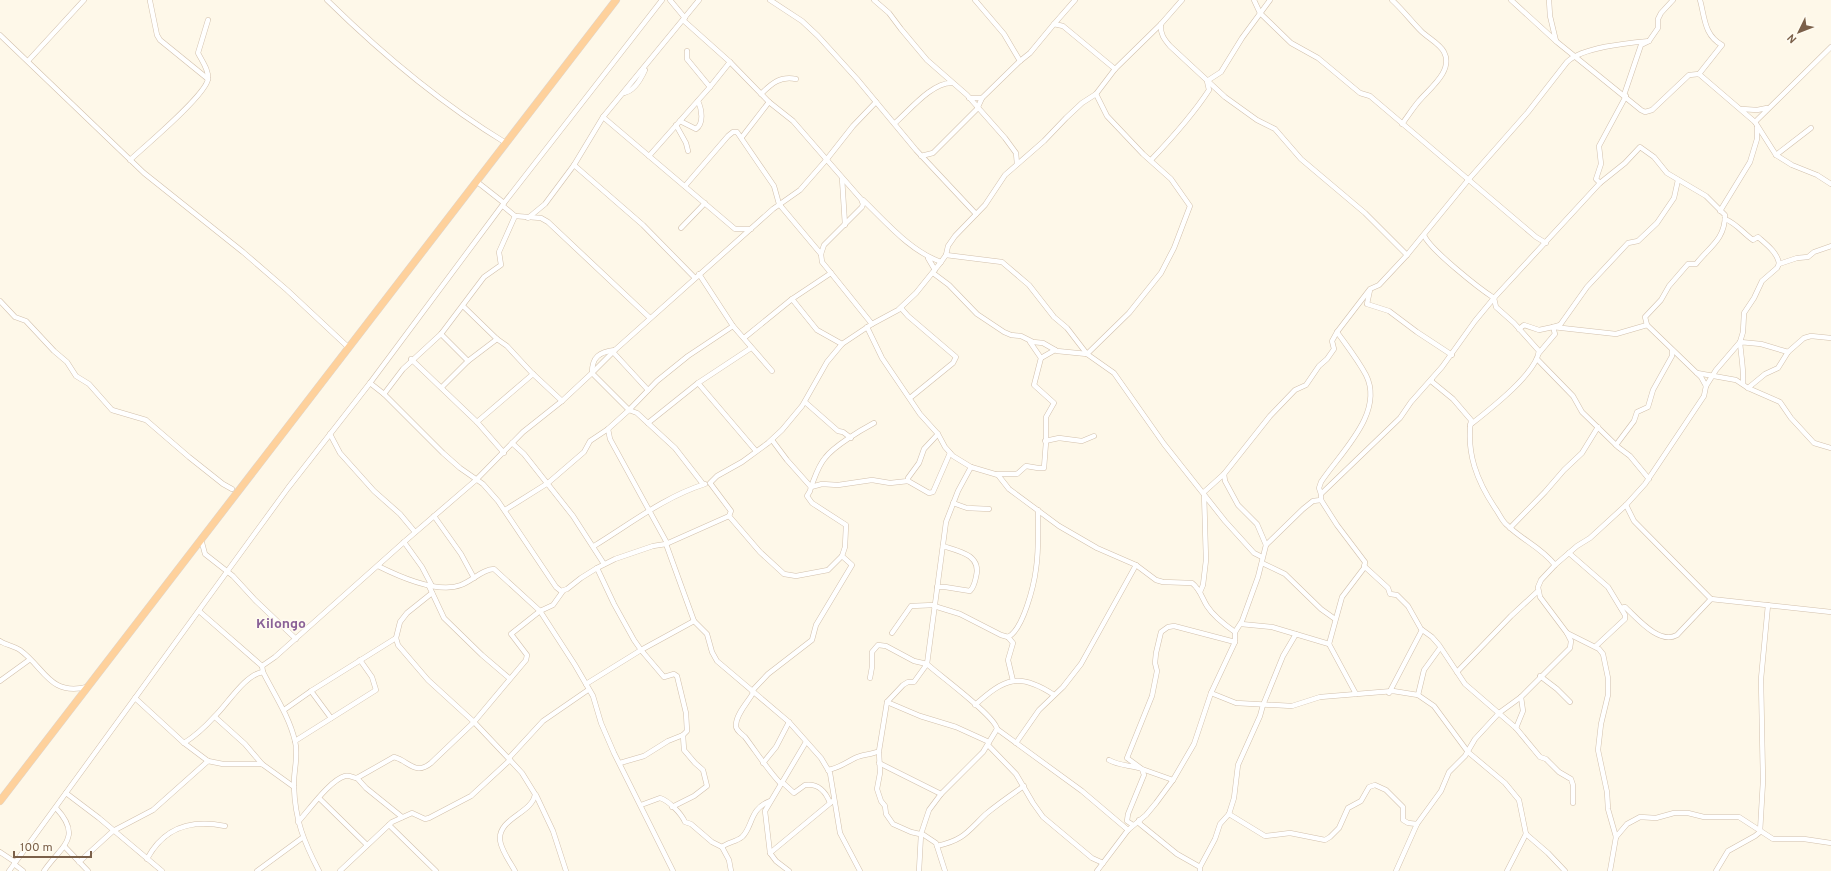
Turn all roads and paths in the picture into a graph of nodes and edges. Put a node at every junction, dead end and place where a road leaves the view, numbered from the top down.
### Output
1 (84, 0) edge
2 (327, 0) edge
3 (616, 0) edge
4 (662, 0) edge
5 (670, 0) edge
6 (699, 0) edge
7 (770, 0) edge
8 (874, 0) edge
9 (975, 0) edge
10 (1075, 0) edge
11 (1182, 0) edge
12 (1254, 0) edge
13 (1270, 0) edge
14 (1392, 0) edge
15 (1511, 0) edge
16 (1549, 0) edge
17 (1673, 0) edge
18 (1700, 0) edge
19 (150, 1) dead end
20 (1260, 13) junction
21 (1061, 16) junction
22 (684, 19) junction
23 (208, 20) dead end
24 (1054, 24) junction
25 (1161, 24) junction
26 (1063, 26) junction
27 (0, 35) edge
28 (1556, 41) junction
29 (1649, 41) junction
30 (1831, 47) edge
31 (687, 51) dead end
32 (1575, 57) junction
33 (28, 61) junction
34 (1020, 61) junction
35 (730, 62) junction
36 (1115, 69) junction
37 (1699, 74) junction
38 (208, 79) junction
39 (796, 80) dead end
40 (1207, 81) junction
41 (952, 82) junction
42 (710, 87) junction
43 (761, 94) junction
44 (1096, 94) junction
45 (1625, 96) junction
46 (969, 98) junction
47 (982, 98) junction
48 (698, 101) junction
49 (769, 102) junction
50 (876, 102) junction
51 (1768, 108) junction
52 (977, 109) junction
53 (1741, 109) junction
54 (604, 117) junction
55 (680, 121) junction
56 (894, 123) junction
57 (1402, 124) junction
58 (1756, 124) junction
59 (676, 125) junction
60 (1811, 128) dead end
61 (742, 137) junction
62 (506, 144) junction
63 (688, 151) dead end
64 (1776, 155) junction
65 (649, 156) junction
66 (921, 156) junction
67 (827, 159) junction
68 (130, 160) junction
69 (1150, 160) junction
70 (1017, 164) junction
71 (574, 165) junction
72 (842, 176) junction
73 (1469, 179) junction
74 (1678, 180) junction
75 (476, 181) junction
76 (1600, 183) junction
77 (1831, 184) edge
78 (685, 186) junction
79 (862, 199) junction
80 (705, 203) junction
81 (779, 204) junction
82 (503, 205) junction
83 (1720, 211) junction
84 (976, 214) junction
85 (515, 216) junction
86 (528, 218) junction
87 (1725, 219) junction
88 (845, 225) junction
89 (681, 228) dead end
90 (735, 229) junction
91 (751, 229) junction
92 (1424, 235) junction
93 (738, 241) junction
94 (1546, 243) junction
95 (1831, 246) edge
96 (821, 254) junction
97 (926, 255) junction
98 (946, 255) junction
99 (1407, 255) junction
100 (941, 262) junction
101 (1779, 264) junction
102 (934, 271) junction
103 (830, 273) junction
104 (699, 274) junction
105 (695, 278) junction
106 (1370, 289) junction
107 (1494, 298) junction
108 (792, 299) junction
109 (0, 301) edge
110 (463, 306) junction
111 (901, 308) junction
112 (650, 318) junction
113 (870, 325) junction
114 (1647, 325) junction
115 (733, 326) junction
116 (1553, 327) junction
117 (1519, 329) junction
118 (1337, 332) junction
119 (441, 334) junction
120 (744, 338) junction
121 (1831, 338) edge
122 (497, 339) junction
123 (1030, 342) junction
124 (1740, 342) junction
125 (842, 344) junction
126 (348, 347) junction
127 (751, 348) junction
128 (1055, 350) junction
129 (1672, 350) junction
130 (614, 351) junction
131 (1788, 352) junction
132 (1087, 354) junction
133 (1452, 355) junction
134 (1537, 356) junction
135 (1041, 358) junction
136 (412, 359) junction
137 (468, 361) junction
138 (772, 371) dead end
139 (1697, 372) junction
140 (592, 373) junction
141 (533, 374) junction
142 (1713, 376) junction
143 (1432, 379) junction
144 (370, 383) junction
145 (698, 384) junction
146 (1743, 384) junction
147 (1706, 386) junction
148 (442, 387) junction
149 (1748, 388) junction
150 (648, 390) junction
151 (384, 394) junction
152 (910, 398) junction
153 (562, 401) junction
154 (805, 402) junction
155 (629, 410) junction
156 (477, 422) junction
157 (648, 423) junction
158 (874, 424) dead end
159 (1470, 425) junction
160 (1598, 427) junction
161 (608, 429) junction
162 (330, 434) junction
163 (938, 434) junction
164 (1094, 436) dead end
165 (851, 438) junction
166 (772, 440) junction
167 (1045, 441) junction
168 (512, 443) junction
169 (1616, 445) junction
170 (1831, 448) edge
171 (756, 451) junction
172 (504, 453) junction
173 (950, 453) junction
174 (971, 467) junction
175 (995, 474) junction
176 (1224, 474) junction
177 (1650, 478) junction
178 (476, 480) junction
179 (908, 481) junction
180 (548, 483) junction
181 (710, 483) junction
182 (703, 484) junction
183 (811, 487) junction
184 (232, 489) dead end
185 (1204, 492) junction
186 (1321, 494) junction
187 (1321, 500) junction
188 (953, 503) junction
189 (1626, 505) junction
190 (989, 509) dead end
191 (505, 510) junction
192 (1038, 510) junction
193 (648, 511) junction
194 (434, 516) junction
195 (729, 516) junction
196 (1510, 528) junction
197 (415, 532) junction
198 (201, 539) junction
199 (404, 542) junction
200 (666, 544) junction
201 (1266, 545) junction
202 (594, 546) junction
203 (943, 546) junction
204 (1569, 553) junction
205 (842, 556) junction
206 (1262, 557) junction
207 (1262, 563) junction
208 (604, 564) junction
209 (1136, 565) junction
210 (1554, 565) junction
211 (378, 566) junction
212 (1364, 566) junction
213 (597, 568) junction
214 (227, 571) junction
215 (474, 578) junction
216 (431, 586) junction
217 (937, 588) junction
218 (563, 591) junction
219 (1538, 591) junction
220 (1200, 592) junction
221 (432, 593) junction
222 (1711, 598) junction
223 (934, 605) junction
224 (1768, 605) junction
225 (1621, 608) junction
226 (199, 611) junction
227 (540, 611) junction
228 (1831, 612) edge
229 (1335, 619) junction
230 (694, 621) junction
231 (1241, 624) junction
232 (1422, 630) junction
233 (1235, 632) junction
234 (892, 633) dead end
235 (1567, 633) junction
236 (1296, 634) junction
237 (1008, 637) junction
238 (396, 638) junction
239 (296, 639) junction
240 (0, 641) edge
241 (1235, 642) junction
242 (1329, 644) junction
243 (1596, 646) junction
244 (1440, 648) junction
245 (641, 650) junction
246 (30, 660) junction
247 (360, 660) junction
248 (927, 664) junction
249 (262, 666) junction
250 (263, 672) junction
251 (1457, 672) junction
252 (1540, 676) junction
253 (509, 678) junction
254 (870, 678) dead end
255 (1013, 680) junction
256 (0, 681) edge
257 (586, 684) junction
258 (87, 687) junction
259 (588, 690) junction
260 (311, 691) junction
261 (752, 692) junction
262 (1389, 692) junction
263 (1210, 693) junction
264 (1356, 694) junction
265 (1054, 695) junction
266 (1418, 696) junction
267 (1522, 697) junction
268 (135, 698) junction
269 (887, 702) junction
270 (1570, 702) dead end
271 (975, 705) junction
272 (1262, 705) junction
273 (284, 710) junction
274 (1499, 713) junction
275 (215, 717) junction
276 (331, 718) junction
277 (474, 722) junction
278 (789, 722) junction
279 (1516, 728) junction
280 (997, 729) junction
281 (683, 735) junction
282 (295, 741) junction
283 (806, 742) junction
284 (184, 743) junction
285 (1016, 743) junction
286 (988, 744) junction
287 (880, 751) junction
288 (1468, 752) junction
289 (510, 759) junction
290 (1109, 760) dead end
291 (208, 761) junction
292 (763, 763) junction
293 (879, 763) junction
294 (262, 764) junction
295 (620, 764) junction
296 (1142, 769) junction
297 (828, 770) junction
298 (357, 778) junction
299 (1173, 780) junction
300 (781, 783) junction
301 (1024, 786) junction
302 (294, 787) junction
303 (66, 793) junction
304 (536, 794) junction
305 (941, 794) junction
306 (319, 798) junction
307 (0, 801) edge
308 (771, 801) junction
309 (832, 802) junction
310 (1573, 803) dead end
311 (641, 805) junction
312 (672, 807) junction
313 (56, 808) junction
314 (1229, 814) junction
315 (402, 817) junction
316 (1139, 820) junction
317 (298, 822) junction
318 (1417, 824) junction
319 (389, 825) junction
320 (1133, 825) junction
321 (225, 826) dead end
322 (1128, 830) junction
323 (113, 831) junction
324 (1760, 832) junction
325 (921, 834) junction
326 (1526, 834) junction
327 (1616, 837) junction
328 (302, 838) junction
329 (1831, 843) edge
330 (367, 845) junction
331 (937, 846) junction
332 (65, 847) junction
333 (722, 847) junction
334 (0, 852) edge
335 (770, 853) junction
336 (147, 859) junction
337 (79, 862) junction
338 (15, 863) junction
339 (1102, 867) edge
340 (1200, 870) edge
341 (9, 871) edge
342 (23, 871) edge
343 (44, 871) edge
344 (88, 871) edge
345 (162, 871) edge
346 (257, 871) edge
347 (319, 871) edge
348 (340, 871) edge
349 (436, 871) edge
350 (515, 871) edge
351 (566, 871) edge
352 (673, 871) edge
353 (731, 871) edge
354 (789, 871) edge
355 (860, 871) edge
356 (919, 871) edge
357 (946, 871) edge
358 (1097, 871) edge
359 (1396, 871) edge
360 (1507, 871) edge
361 (1565, 871) edge
362 (1610, 871) edge
363 (1716, 871) edge

1 - 33 street
2 - 62 street
3 - 62 highway
4 - 82 street
5 - 22 street
6 - 22 street
7 - 50 street
8 - 41 street
9 - 34 street
10 - 21 street
11 - 25 street
12 - 20 street
13 - 20 street
14 - 57 street
15 - 28 street
16 - 28 street
17 - 29 street
18 - 37 street
19 - 38 street
20 - 40 street
20 - 57 street
21 - 24 street
21 - 26 street
22 - 35 street
22 - 54 street
23 - 38 street
24 - 26 street
24 - 34 street
25 - 36 street
25 - 40 street
26 - 36 street
27 - 33 street
28 - 32 street
29 - 32 street
29 - 45 street
30 - 51 street
31 - 42 street
32 - 45 street
32 - 73 street
33 - 68 street
34 - 47 street
35 - 42 street
35 - 43 street
36 - 44 street
37 - 45 street
37 - 53 street
38 - 68 street
39 - 43 street
40 - 69 street
40 - 99 street
41 - 46 street
41 - 56 street
42 - 48 street
43 - 49 street
44 - 69 street
44 - 70 street
45 - 76 street
46 - 47 street
46 - 52 street
47 - 52 street
48 - 55 street
48 - 55 street
49 - 61 street
49 - 67 street
50 - 56 street
50 - 67 street
51 - 53 street
51 - 58 street
52 - 66 street
52 - 70 street
53 - 58 street
54 - 65 street
54 - 71 street
55 - 59 street
56 - 66 street
57 - 73 street
58 - 64 street
58 - 83 street
59 - 63 street
59 - 65 street
60 - 64 street
61 - 78 street
61 - 81 street
62 - 75 highway
64 - 77 street
65 - 78 street
66 - 84 street
67 - 72 street
67 - 81 street
68 - 126 street
69 - 132 street
70 - 84 street
71 - 86 street
71 - 105 street
72 - 79 street
72 - 88 street
73 - 92 street
73 - 94 street
74 - 76 street
74 - 83 street
74 - 116 street
75 - 82 street
75 - 126 highway
76 - 94 street
78 - 80 street
79 - 88 street
79 - 97 street
80 - 89 street
80 - 90 street
81 - 91 street
81 - 96 street
82 - 85 street
82 - 144 street
83 - 87 street
84 - 98 street
85 - 86 street
85 - 110 street
86 - 112 street
87 - 101 street
87 - 114 street
88 - 96 street
90 - 91 street
90 - 93 street
91 - 93 street
92 - 99 street
92 - 107 street
93 - 104 street
94 - 107 street
95 - 101 street
96 - 103 street
97 - 100 street
97 - 102 street
98 - 100 street
98 - 132 street
99 - 106 street
100 - 102 street
101 - 124 street
102 - 111 street
102 - 123 street
103 - 108 street
103 - 113 street
104 - 105 street
104 - 115 street
105 - 112 street
106 - 118 street
106 - 133 street
107 - 117 street
107 - 133 street
108 - 120 street
108 - 125 street
109 - 184 street
110 - 119 street
110 - 122 street
111 - 113 street
111 - 152 street
112 - 130 street
113 - 125 street
113 - 152 street
114 - 116 street
114 - 129 street
115 - 120 street
115 - 150 street
116 - 117 street
116 - 134 street
117 - 134 street
118 - 176 street
118 - 186 street
119 - 136 street
119 - 137 street
120 - 127 street
121 - 131 street
122 - 137 street
122 - 141 street
123 - 128 street
123 - 135 street
124 - 131 street
124 - 142 street
124 - 146 street
125 - 154 street
126 - 198 highway
127 - 138 street
127 - 145 street
128 - 132 street
128 - 135 street
129 - 139 street
129 - 169 street
130 - 140 street
130 - 140 street
130 - 150 street
131 - 149 street
132 - 185 street
133 - 143 street
134 - 159 street
134 - 160 street
135 - 167 street
136 - 148 street
136 - 151 street
137 - 148 street
139 - 142 street
139 - 147 street
140 - 153 street
140 - 155 street
141 - 153 street
141 - 156 street
142 - 146 street
142 - 147 street
143 - 159 street
143 - 186 street
144 - 151 street
144 - 162 street
145 - 157 street
145 - 171 street
146 - 149 street
147 - 177 street
148 - 156 street
149 - 170 street
150 - 155 street
151 - 178 street
152 - 163 street
153 - 168 street
154 - 165 street
154 - 166 street
155 - 157 street
155 - 161 street
156 - 172 street
157 - 182 street
158 - 165 street
159 - 196 street
160 - 169 street
160 - 196 street
161 - 180 street
161 - 193 street
162 - 197 street
162 - 214 street
163 - 173 street
163 - 179 street
164 - 167 street
165 - 183 street
166 - 171 street
166 - 183 street
167 - 175 street
168 - 172 street
168 - 180 street
169 - 177 street
171 - 181 street
172 - 178 street
173 - 174 street
173 - 179 street
174 - 175 street
174 - 188 street
175 - 192 street
176 - 185 street
176 - 201 street
177 - 189 street
178 - 191 street
178 - 194 street
179 - 183 street
180 - 191 street
180 - 202 street
181 - 182 street
181 - 195 street
182 - 193 street
183 - 205 street
185 - 206 street
185 - 220 street
186 - 187 street
187 - 201 street
187 - 212 street
188 - 190 street
188 - 203 street
189 - 204 street
189 - 222 street
191 - 218 street
192 - 209 street
192 - 237 street
193 - 200 street
193 - 202 street
194 - 197 street
194 - 215 street
195 - 200 street
195 - 205 street
196 - 210 street
197 - 199 street
198 - 214 street
198 - 258 highway
199 - 211 street
199 - 216 street
200 - 208 street
200 - 230 street
201 - 206 street
202 - 208 street
203 - 217 street
203 - 217 street
204 - 210 street
204 - 225 street
205 - 261 street
206 - 207 street
207 - 229 street
207 - 231 street
208 - 213 street
209 - 220 street
209 - 265 street
210 - 219 street
211 - 216 street
211 - 239 street
212 - 229 street
212 - 232 street
213 - 218 street
213 - 245 street
214 - 226 street
214 - 239 street
215 - 216 street
215 - 227 street
216 - 221 street
217 - 223 street
218 - 227 street
219 - 235 street
219 - 251 street
220 - 233 street
221 - 238 street
221 - 253 street
222 - 224 street
222 - 225 street
223 - 234 street
223 - 237 street
223 - 248 street
224 - 228 street
224 - 324 street
225 - 243 street
226 - 249 street
226 - 268 street
227 - 253 street
227 - 257 street
229 - 242 street
230 - 245 street
230 - 261 street
231 - 233 street
231 - 236 street
232 - 244 street
232 - 262 street
233 - 241 street
235 - 243 street
235 - 252 street
236 - 242 street
236 - 272 street
237 - 255 street
238 - 247 street
238 - 277 street
239 - 249 street
240 - 246 street
241 - 263 street
241 - 296 street
242 - 264 street
243 - 327 street
244 - 251 street
244 - 266 street
245 - 257 street
245 - 281 street
246 - 256 street
246 - 258 street
247 - 260 street
247 - 276 street
248 - 254 street
248 - 269 street
248 - 271 street
249 - 250 street
250 - 273 street
250 - 275 street
251 - 274 street
252 - 267 street
252 - 270 street
253 - 277 street
255 - 265 street
255 - 271 street
257 - 259 street
258 - 307 highway
259 - 289 street
259 - 295 street
260 - 273 street
260 - 276 street
261 - 278 street
261 - 292 street
262 - 264 street
262 - 266 street
263 - 272 street
263 - 299 street
264 - 272 street
265 - 285 street
266 - 288 street
267 - 274 street
267 - 279 street
268 - 284 street
268 - 303 street
269 - 286 street
269 - 287 street
271 - 280 street
272 - 314 street
273 - 282 street
274 - 279 street
274 - 288 street
275 - 284 street
275 - 294 street
276 - 282 street
277 - 289 street
277 - 298 street
278 - 283 street
278 - 292 street
279 - 310 street
280 - 285 street
280 - 286 street
281 - 295 street
281 - 312 street
282 - 302 street
283 - 297 street
283 - 300 street
284 - 291 street
285 - 322 street
286 - 301 street
286 - 305 street
287 - 293 street
287 - 297 street
288 - 318 street
288 - 326 street
289 - 304 street
289 - 315 street
290 - 296 street
291 - 294 street
291 - 323 street
292 - 300 street
293 - 305 street
293 - 325 street
294 - 302 street
295 - 311 street
296 - 299 street
296 - 320 street
297 - 309 street
298 - 306 street
298 - 315 street
299 - 316 street
300 - 308 street
300 - 309 street
301 - 331 street
301 - 339 street
302 - 317 street
303 - 313 street
303 - 323 street
304 - 350 street
304 - 351 street
305 - 325 street
306 - 317 street
306 - 330 street
308 - 333 street
308 - 335 street
309 - 335 street
309 - 355 street
311 - 312 street
311 - 352 street
312 - 333 street
313 - 332 street
313 - 338 street
314 - 318 street
314 - 340 street
315 - 319 street
316 - 320 street
316 - 340 street
317 - 328 street
318 - 359 street
319 - 330 street
319 - 349 street
320 - 322 street
321 - 336 street
322 - 339 street
323 - 336 street
323 - 337 street
324 - 327 street
324 - 329 street
324 - 363 street
325 - 331 street
325 - 356 street
326 - 360 street
326 - 361 street
327 - 362 street
328 - 346 street
328 - 347 street
330 - 348 street
331 - 357 street
332 - 337 street
332 - 343 street
333 - 353 street
334 - 338 street
335 - 354 street
336 - 345 street
337 - 344 street
338 - 341 street
338 - 342 street
339 - 358 street

